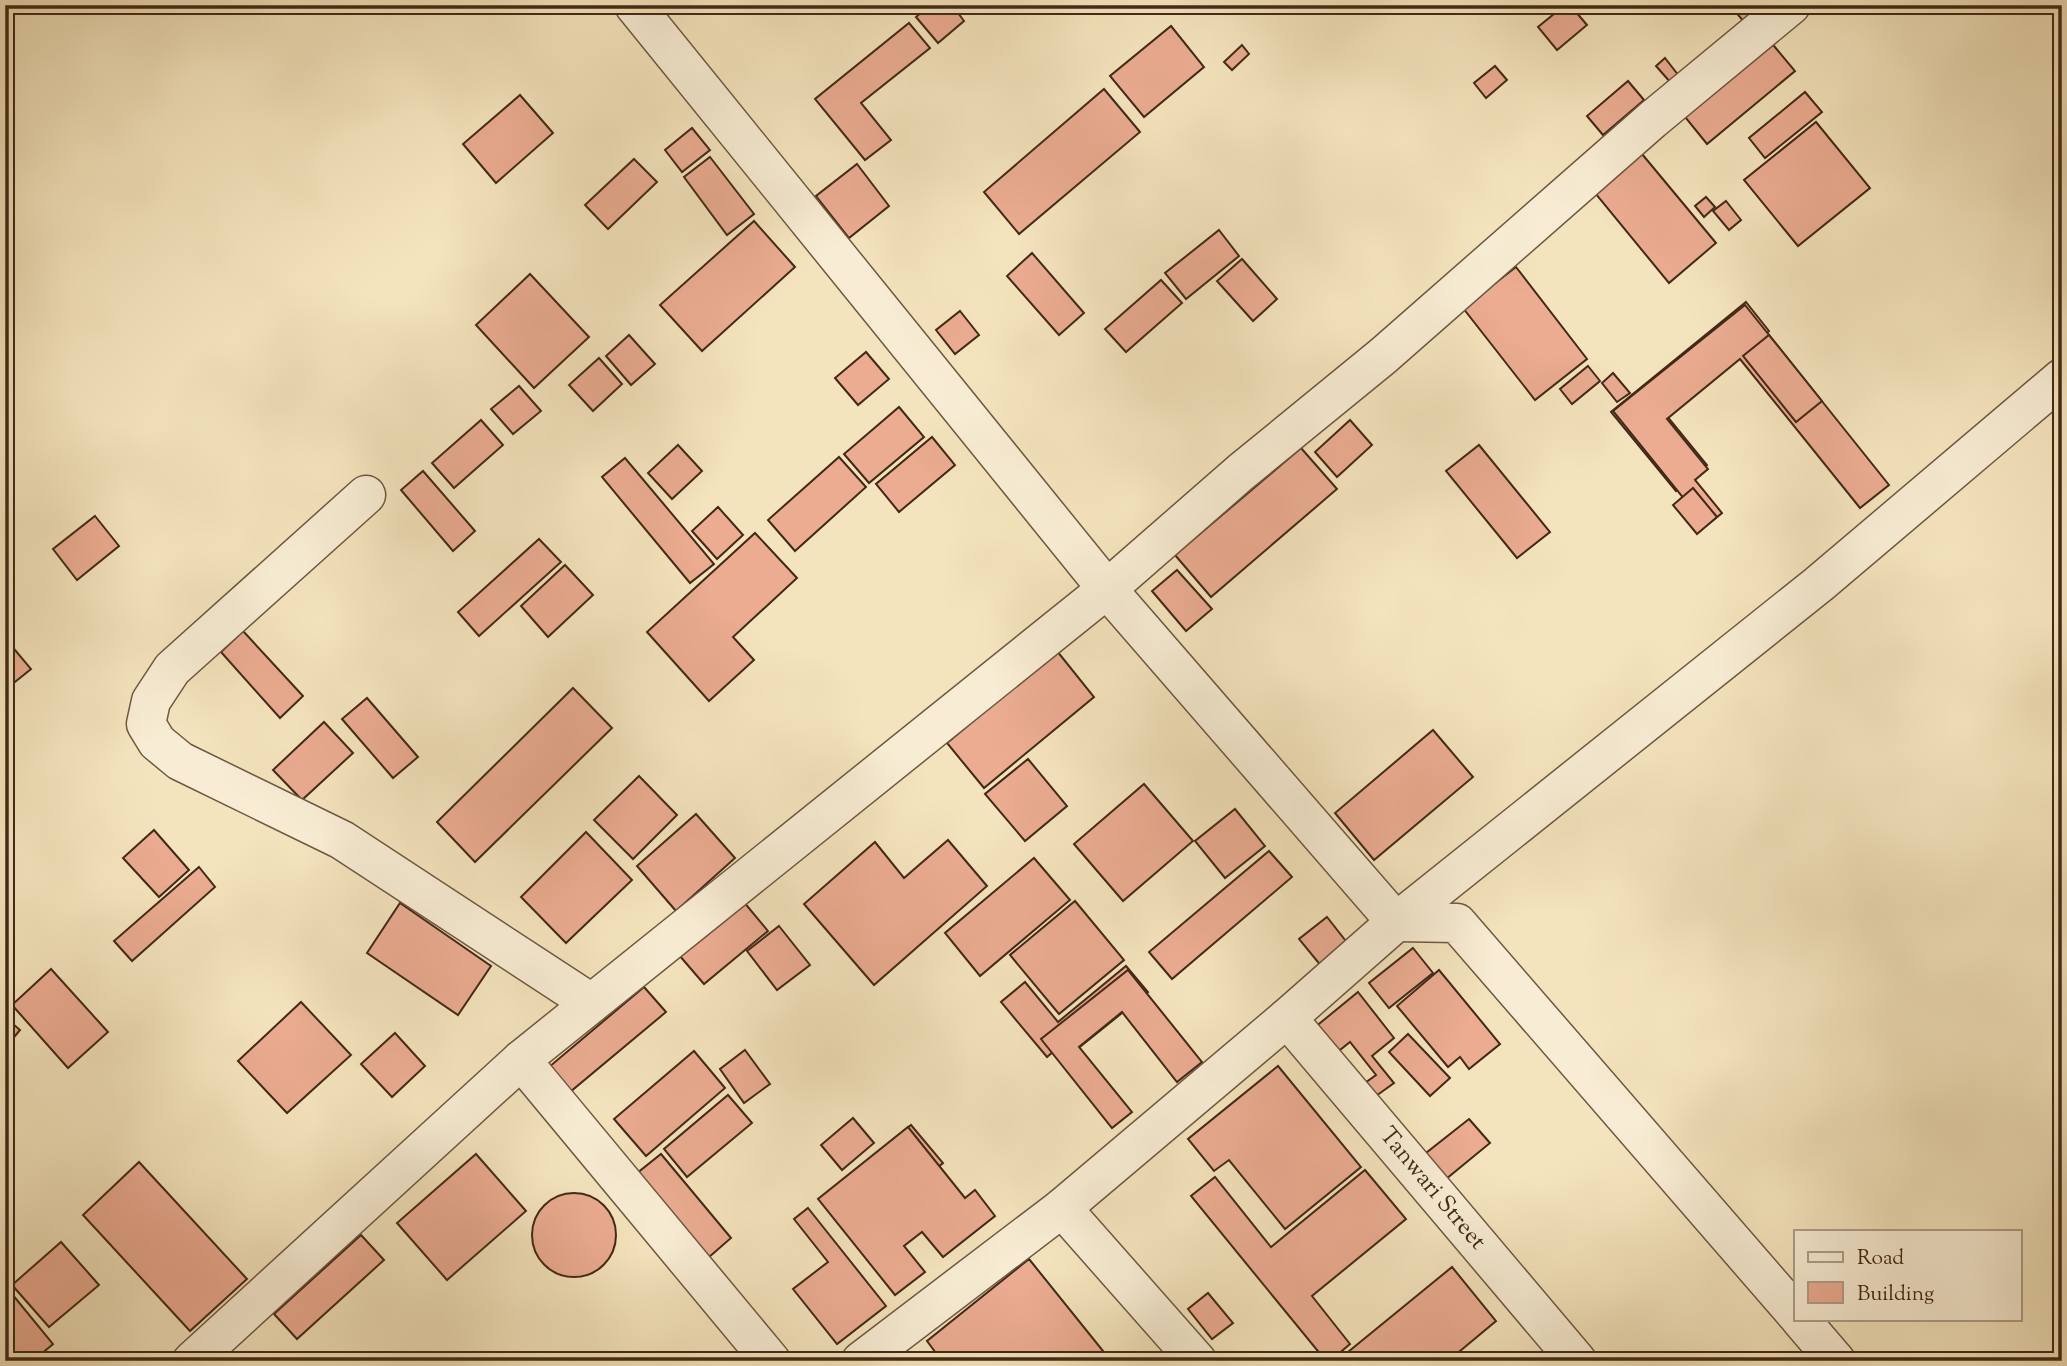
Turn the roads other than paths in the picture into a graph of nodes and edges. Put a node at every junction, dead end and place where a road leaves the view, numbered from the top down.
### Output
1 (1791, 5) edge
2 (638, 6) edge
3 (2062, 378) edge
4 (366, 495) dead end
5 (1107, 589) junction
6 (1396, 922) junction
7 (592, 1003) junction
8 (1287, 1018) junction
9 (521, 1060) junction
10 (1062, 1208) junction
11 (1794, 1312) edge
12 (1801, 1320) edge
13 (192, 1361) edge
14 (771, 1361) edge
15 (862, 1361) edge
16 (1197, 1361) edge
17 (1577, 1361) edge
18 (1836, 1361) edge

1 - 5 street
2 - 5 street
3 - 6 street
4 - 7 street
5 - 6 street
5 - 7 street
6 - 8 street
6 - 11 street
7 - 9 street
8 - 10 street
8 - 17 street, Tanwari Street
9 - 13 street
9 - 14 street
10 - 15 street
10 - 16 street
12 - 18 street

